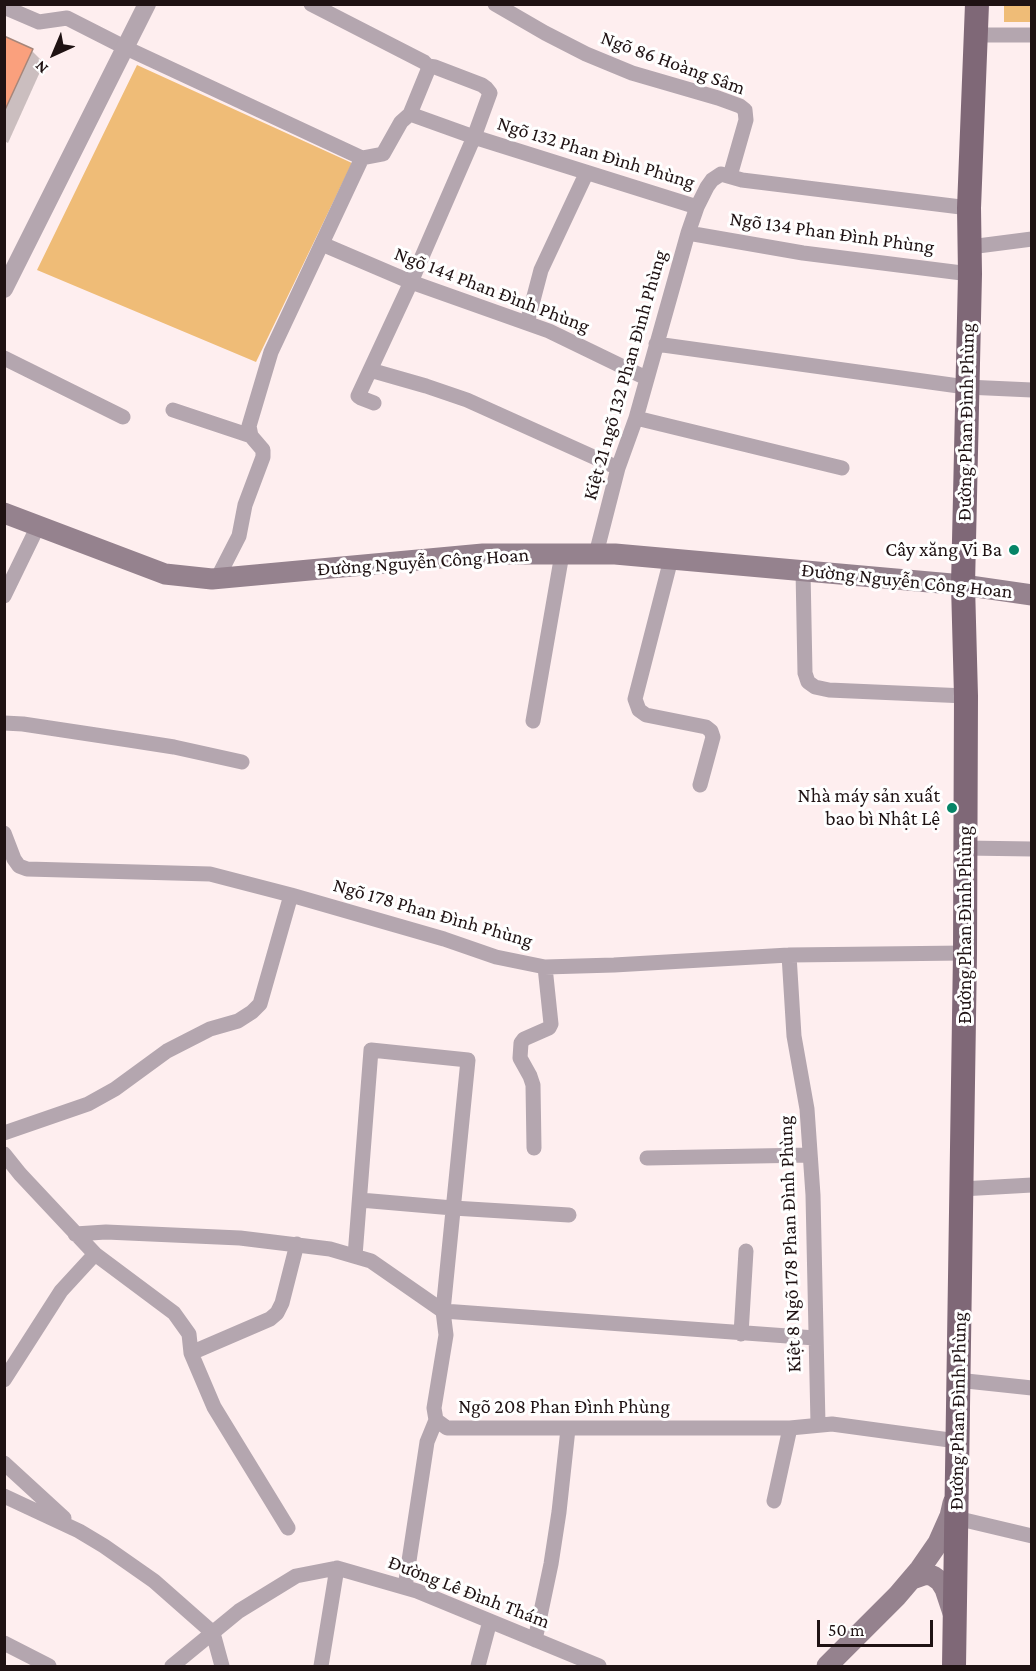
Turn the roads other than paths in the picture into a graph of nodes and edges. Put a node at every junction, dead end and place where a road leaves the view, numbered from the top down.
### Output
1 (147, 4) edge
2 (311, 4) edge
3 (495, 4) edge
4 (976, 4) edge
5 (4, 7) edge
6 (976, 34) junction
7 (1032, 35) edge
8 (126, 48) junction
9 (428, 66) junction
10 (410, 114) junction
11 (474, 137) junction
12 (362, 158) junction
13 (586, 174) junction
14 (730, 176) junction
15 (697, 207) junction
16 (969, 208) junction
17 (688, 233) junction
18 (1032, 239) edge
19 (322, 244) junction
20 (970, 247) junction
21 (970, 274) junction
22 (411, 282) junction
23 (4, 289) edge
24 (527, 323) junction
25 (656, 344) junction
26 (4, 358) edge
27 (370, 370) junction
28 (646, 378) junction
29 (966, 387) junction
30 (1032, 390) edge
31 (374, 403) dead end
32 (173, 410) dead end
33 (123, 417) dead end
34 (636, 418) junction
35 (251, 436) junction
36 (618, 468) junction
37 (842, 468) dead end
38 (4, 513) edge
39 (38, 526) junction
40 (562, 554) junction
41 (596, 554) junction
42 (671, 559) junction
43 (803, 570) junction
44 (217, 579) junction
45 (963, 585) junction
46 (1032, 595) edge
47 (4, 596) edge
48 (966, 696) junction
49 (533, 721) dead end
50 (4, 723) edge
51 (242, 762) dead end
52 (700, 785) dead end
53 (4, 833) edge
54 (965, 848) junction
55 (1032, 849) edge
56 (291, 895) junction
57 (965, 953) junction
58 (789, 955) junction
59 (545, 967) junction
60 (4, 1133) edge
61 (534, 1148) dead end
62 (4, 1154) edge
63 (810, 1155) junction
64 (647, 1158) dead end
65 (1032, 1185) edge
66 (962, 1189) junction
67 (360, 1200) junction
68 (453, 1208) junction
69 (568, 1215) dead end
70 (75, 1234) junction
71 (297, 1244) junction
72 (746, 1251) dead end
73 (94, 1254) junction
74 (355, 1256) junction
75 (443, 1311) junction
76 (741, 1334) junction
77 (815, 1338) junction
78 (191, 1353) junction
79 (4, 1380) edge
80 (957, 1380) junction
81 (1032, 1388) edge
82 (436, 1420) junction
83 (825, 1424) junction
84 (790, 1428) junction
85 (568, 1429) junction
86 (957, 1441) junction
87 (4, 1463) edge
88 (957, 1476) junction
89 (4, 1496) edge
90 (774, 1501) dead end
91 (956, 1518) junction
92 (288, 1528) dead end
93 (79, 1531) junction
94 (1032, 1536) edge
95 (337, 1568) junction
96 (912, 1579) junction
97 (405, 1587) junction
98 (954, 1620) junction
99 (490, 1621) junction
100 (213, 1632) junction
101 (535, 1640) junction
102 (4, 1643) edge
103 (49, 1666) edge
104 (171, 1666) edge
105 (222, 1666) edge
106 (321, 1666) edge
107 (478, 1666) edge
108 (598, 1666) edge
109 (827, 1666) edge
110 (954, 1666) edge

1 - 8 street
2 - 9 street
3 - 14 street, Ngõ 86 Hoàng Sâm
4 - 6 main road, Đường Phan Đình Phùng
5 - 8 street
6 - 7 street
6 - 16 main road, Đường Phan Đình Phùng
8 - 12 street
8 - 23 street
9 - 10 street
9 - 11 street
10 - 11 street, Ngõ 132 Phan Đình Phùng
10 - 12 street
11 - 13 street, Ngõ 132 Phan Đình Phùng
11 - 22 street
12 - 19 street
13 - 15 street, Ngõ 132 Phan Đình Phùng
13 - 24 street
14 - 15 street, Ngõ 132 Phan Đình Phùng
14 - 16 street
15 - 17 street, Kiệt 21 ngõ 132 Phan Đình Phùng
16 - 20 main road, Đường Phan Đình Phùng
17 - 21 street, Ngõ 134 Phan Đình Phùng
17 - 25 street, Kiệt 21 ngõ 132 Phan Đình Phùng
18 - 20 street
19 - 22 street, Ngõ 144 Phan Đình Phùng
19 - 35 street
20 - 21 main road, Đường Phan Đình Phùng
21 - 29 main road, Đường Phan Đình Phùng
22 - 24 street, Ngõ 144 Phan Đình Phùng
22 - 27 street
24 - 28 street, Ngõ 144 Phan Đình Phùng
25 - 28 street, Kiệt 21 ngõ 132 Phan Đình Phùng
25 - 29 street
26 - 33 street
27 - 31 street
27 - 36 street
28 - 34 street, Kiệt 21 ngõ 132 Phan Đình Phùng
29 - 30 street
29 - 45 main road, Đường Phan Đình Phùng
32 - 35 street
34 - 36 street, Kiệt 21 ngõ 132 Phan Đình Phùng
34 - 37 street
35 - 44 street
36 - 41 street, Kiệt 21 ngõ 132 Phan Đình Phùng
38 - 39 main road, Đường Nguyễn Công Hoan
39 - 44 main road, Đường Nguyễn Công Hoan
39 - 47 street
40 - 41 main road, Đường Nguyễn Công Hoan
40 - 44 main road, Đường Nguyễn Công Hoan
40 - 49 street
41 - 42 main road, Đường Nguyễn Công Hoan
42 - 43 main road, Đường Nguyễn Công Hoan
42 - 52 street
43 - 45 main road, Đường Nguyễn Công Hoan
43 - 48 street
45 - 46 main road, Đường Nguyễn Công Hoan
45 - 48 main road, Đường Phan Đình Phùng
48 - 54 main road, Đường Phan Đình Phùng
50 - 51 street
53 - 56 street, Ngõ 178 Phan Đình Phùng
54 - 55 street
54 - 57 main road, Đường Phan Đình Phùng
56 - 59 street, Ngõ 178 Phan Đình Phùng
56 - 60 street
57 - 58 street, Ngõ 178 Phan Đình Phùng
57 - 66 main road, Đường Phan Đình Phùng
58 - 59 street, Ngõ 178 Phan Đình Phùng
58 - 63 street, Kiệt 8 Ngõ 178 Phan Đình Phùng
59 - 61 street
62 - 70 street
63 - 64 street
63 - 77 street, Kiệt 8 Ngõ 178 Phan Đình Phùng
65 - 66 street
66 - 80 main road, Đường Phan Đình Phùng
67 - 68 street
67 - 68 street, Ngõ 208 Phan Đình Phùng
67 - 74 street
68 - 69 street
68 - 75 street, Ngõ 208 Phan Đình Phùng
70 - 71 street
70 - 73 street
71 - 74 street
71 - 78 street
72 - 76 street
73 - 78 street
73 - 79 street
74 - 75 street
75 - 76 street
75 - 82 street, Ngõ 208 Phan Đình Phùng
76 - 77 street
77 - 83 street, Kiệt 8 Ngõ 178 Phan Đình Phùng
78 - 92 street
80 - 81 street
80 - 86 main road, Đường Phan Đình Phùng
82 - 85 street, Ngõ 208 Phan Đình Phùng
82 - 97 street
83 - 84 street, Ngõ 208 Phan Đình Phùng
83 - 86 street, Ngõ 208 Phan Đình Phùng
84 - 85 street, Ngõ 208 Phan Đình Phùng
84 - 90 street
85 - 101 street
86 - 88 main road, Đường Phan Đình Phùng
87 - 93 street
88 - 91 main road, Đường Phan Đình Phùng
88 - 96 main road
89 - 93 street
91 - 94 street
91 - 98 main road, Đường Phan Đình Phùng
93 - 100 street
95 - 97 street, Đường Lê Đình Thám
95 - 100 street, Đường Lê Đình Thám
95 - 106 street
96 - 98 main road
96 - 109 main road
97 - 99 street, Đường Lê Đình Thám
98 - 110 main road, Đường Phan Đình Phùng
99 - 101 street, Đường Lê Đình Thám
99 - 107 street
100 - 104 street, Đường Lê Đình Thám
100 - 105 street
101 - 108 street, Đường Lê Đình Thám
102 - 103 street

